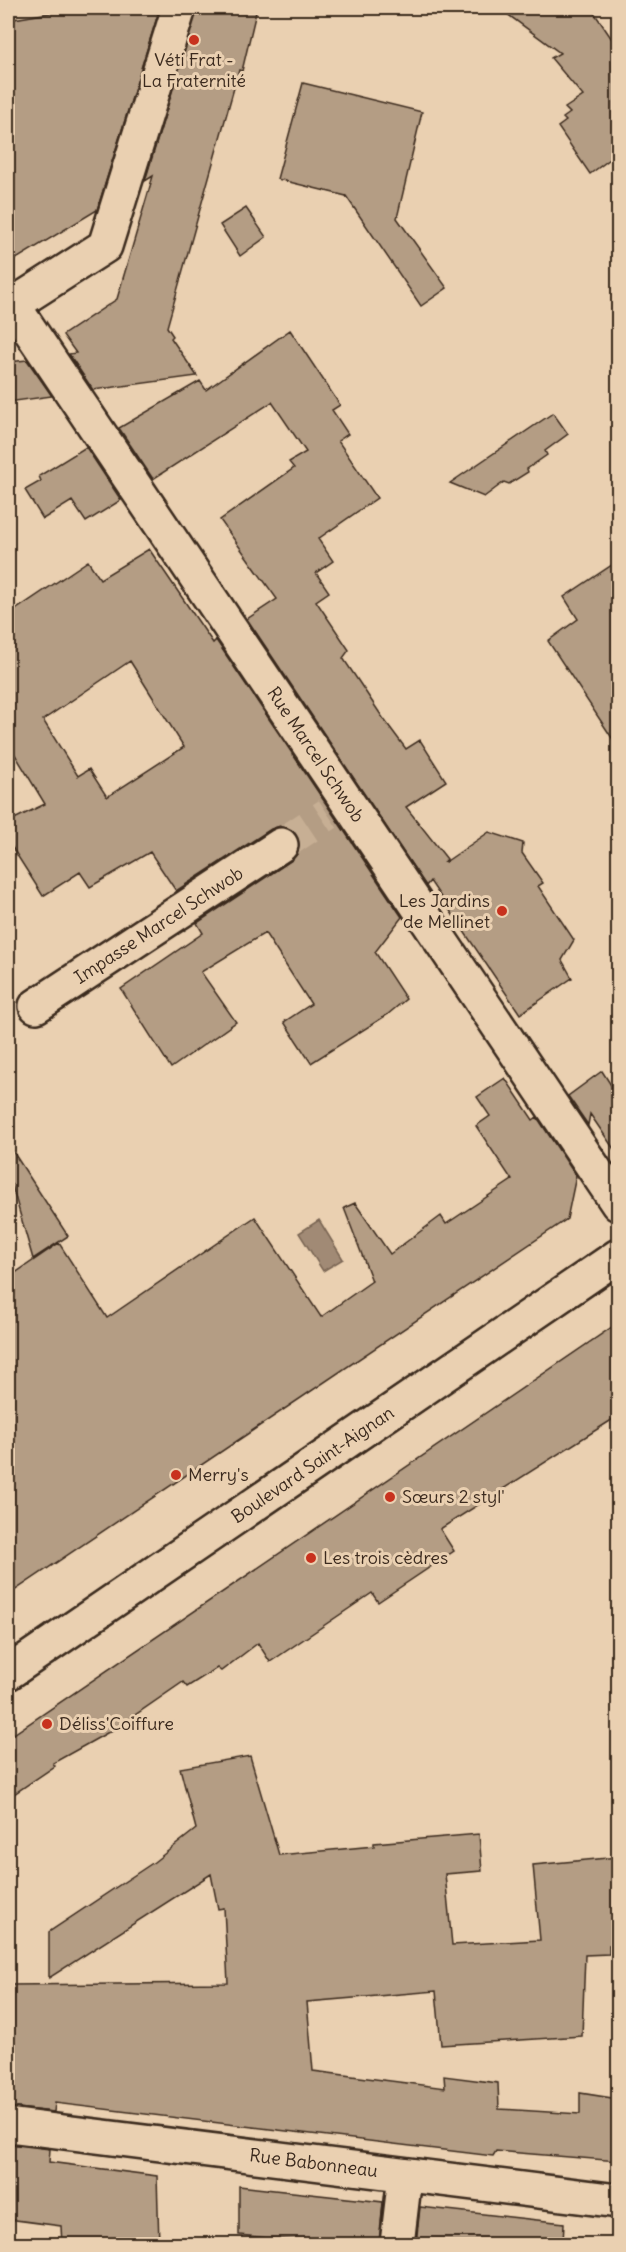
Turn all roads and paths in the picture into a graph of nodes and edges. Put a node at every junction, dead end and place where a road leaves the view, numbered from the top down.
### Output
1 (179, 8) edge
2 (10, 307) edge
3 (281, 845) tunnel mouth
4 (36, 1006) dead end
5 (618, 1204) edge
6 (618, 1256) edge
7 (8, 1673) edge
8 (8, 2126) edge
9 (405, 2176) junction
10 (618, 2201) edge
11 (397, 2244) edge

1 - 2 street
2 - 5 street, Rue Marcel Schwob
3 - 4 street, Impasse Marcel Schwob
6 - 7 street, Boulevard Saint-Aignan
8 - 9 street, Rue Babonneau
9 - 10 street, Rue Babonneau
9 - 11 street

